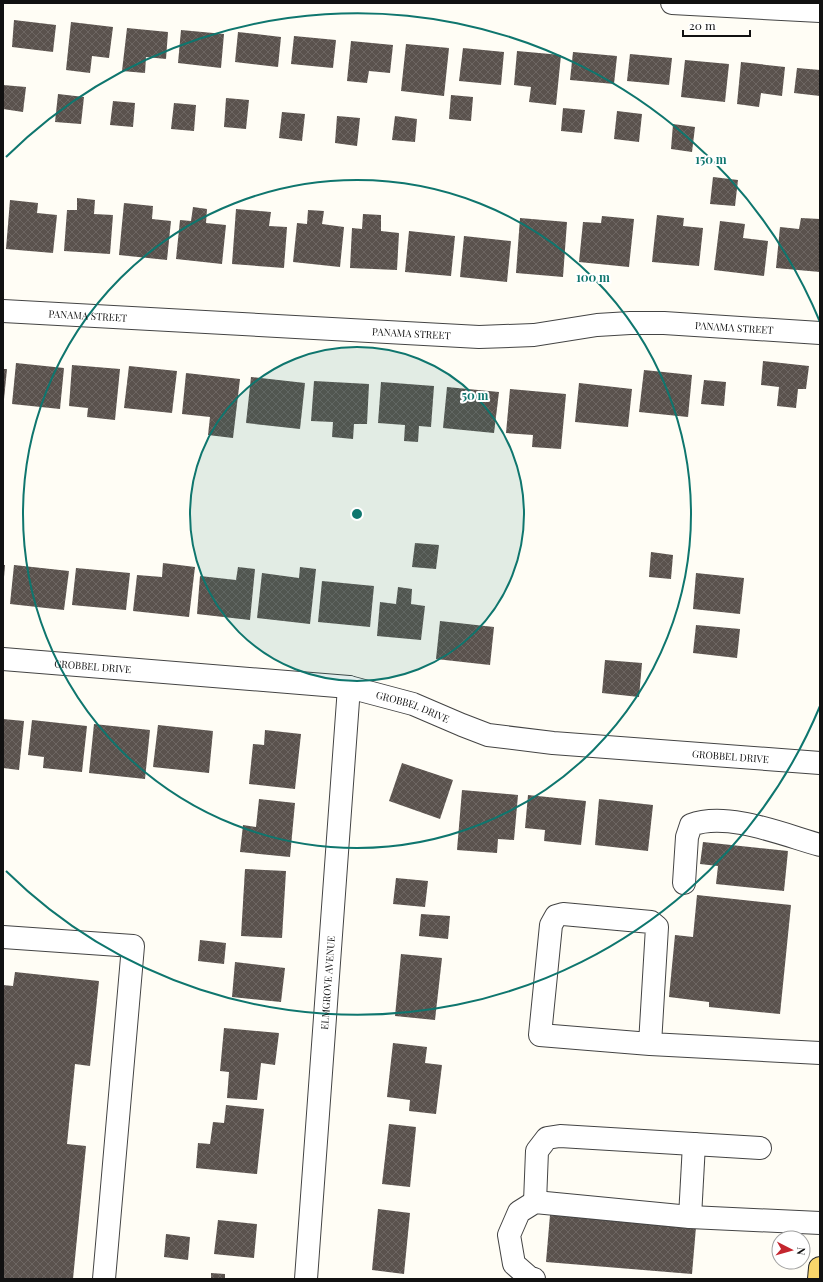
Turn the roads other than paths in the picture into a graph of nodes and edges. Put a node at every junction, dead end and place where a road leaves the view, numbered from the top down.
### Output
1 (672, 3) edge
2 (820, 11) edge
3 (3, 311) edge
4 (820, 333) edge
5 (3, 659) edge
6 (349, 687) junction
7 (820, 763) edge
8 (820, 845) edge
9 (684, 883) dead end
10 (3, 937) edge
11 (650, 1044) junction
12 (820, 1053) edge
13 (694, 1144) junction
14 (760, 1148) dead end
15 (535, 1202) junction
16 (690, 1217) junction
17 (820, 1222) edge
18 (820, 1268) edge
19 (104, 1279) edge
20 (306, 1279) edge
21 (534, 1279) edge
22 (819, 1279) edge

1 - 2 street
3 - 4 street, PANAMA STREET
5 - 6 street, GROBBEL DRIVE
6 - 7 street, GROBBEL DRIVE
6 - 20 street, ELMGROVE AVENUE
8 - 9 street
10 - 19 street
11 - 11 street
11 - 12 street
13 - 14 street
13 - 15 street
13 - 16 street
15 - 16 street
15 - 21 street
16 - 17 street
18 - 22 main road

